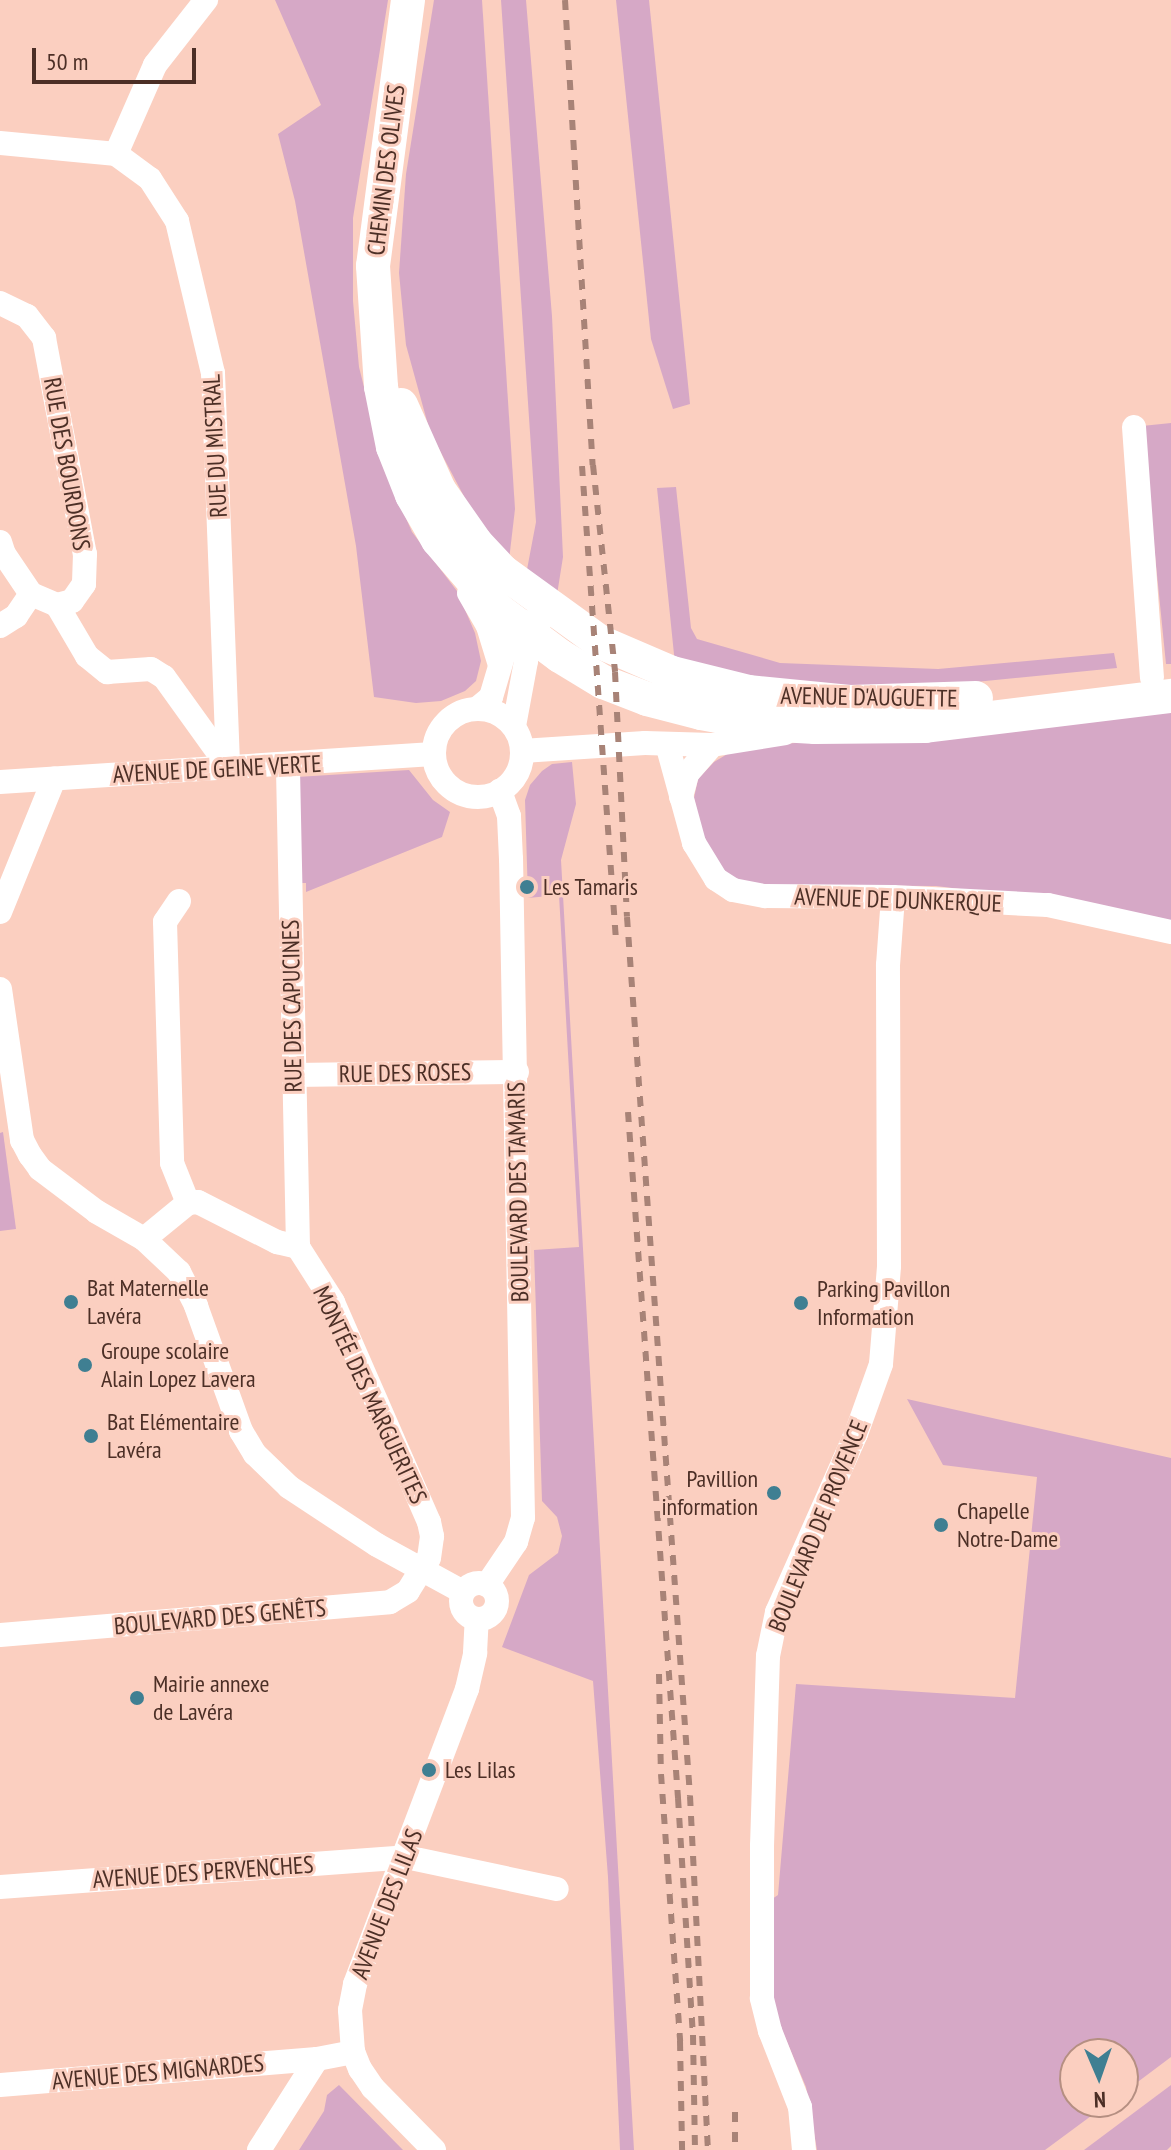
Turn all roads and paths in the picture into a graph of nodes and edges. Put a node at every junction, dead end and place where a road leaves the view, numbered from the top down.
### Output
1 (206, 0) edge
2 (408, 0) edge
3 (0, 143) edge
4 (116, 154) junction
5 (0, 303) edge
6 (376, 341) junction
7 (1134, 427) dead end
8 (438, 540) junction
9 (0, 542) edge
10 (502, 571) joint
11 (31, 594) junction
12 (57, 605) junction
13 (0, 626) edge
14 (557, 632) junction
15 (499, 663) junction
16 (1165, 683) edge
17 (478, 708) junction
18 (514, 726) junction
19 (815, 727) junction
20 (656, 743) junction
21 (712, 745) junction
22 (522, 751) junction
23 (433, 754) junction
24 (228, 766) junction
25 (288, 766) junction
26 (54, 779) junction
27 (0, 782) edge
28 (500, 791) junction
29 (681, 797) junction
30 (893, 897) junction
31 (179, 901) dead end
32 (0, 912) edge
33 (1171, 932) edge
34 (1, 995) edge
35 (517, 1072) junction
36 (294, 1075) junction
37 (188, 1203) junction
38 (144, 1239) junction
39 (298, 1247) junction
40 (423, 1568) junction
41 (475, 1588) junction
42 (0, 1635) edge
43 (406, 1857) junction
44 (0, 1887) edge
45 (557, 1889) dead end
46 (353, 2052) junction
47 (317, 2059) junction
48 (0, 2085) edge
49 (259, 2150) edge
50 (434, 2150) edge
51 (804, 2150) edge

1 - 4 street
2 - 6 main road, CHEMIN DES OLIVES
3 - 4 street
4 - 24 street, RUE DU MISTRAL
5 - 12 street, RUE DES BOURDONS
6 - 8 main road, CHEMIN DES OLIVES
6 - 10 main road, CHEMIN DES OLIVES
7 - 16 street
8 - 14 main road, CHEMIN DES OLIVES
8 - 15 street, CHEMIN DES OLIVES
9 - 11 street
10 - 14 main road, AVENUE D'AUGUETTE
11 - 12 street
11 - 13 street
12 - 24 street
14 - 15 street
14 - 16 main road, AVENUE D'AUGUETTE
14 - 18 street
14 - 19 main road, AVENUE D'AUGUETTE
15 - 17 street
16 - 19 main road, AVENUE D'AUGUETTE
17 - 18 street
17 - 23 street
18 - 22 street
19 - 21 street
20 - 21 street
20 - 22 street
20 - 29 street, AVENUE DE DUNKERQUE
21 - 29 street
22 - 28 street
23 - 25 street, AVENUE DE GEINE VERTE
23 - 28 street
24 - 25 street, AVENUE DE GEINE VERTE
24 - 26 street, AVENUE DE GEINE VERTE
25 - 36 street, RUE DES CAPUCINES
26 - 27 street, AVENUE DE GEINE VERTE
26 - 32 street
28 - 35 street, BOULEVARD DES TAMARIS
29 - 30 street, AVENUE DE DUNKERQUE
30 - 33 street, AVENUE DE DUNKERQUE
30 - 51 street, BOULEVARD DE PROVENCE
31 - 37 street
34 - 38 street
35 - 36 street, RUE DES ROSES
35 - 41 street, BOULEVARD DES TAMARIS
36 - 39 street, RUE DES CAPUCINES
37 - 38 street
37 - 39 street
38 - 40 street
39 - 40 street, MONTÉE DES MARGUERITES
40 - 41 street
40 - 42 street, BOULEVARD DES GENÊTS
41 - 43 street, AVENUE DES LILAS
43 - 44 street, AVENUE DES PERVENCHES
43 - 45 street, AVENUE DES PERVENCHES
43 - 46 street, AVENUE DES LILAS
46 - 47 street
46 - 50 street
47 - 48 street, AVENUE DES MIGNARDES
47 - 49 street

